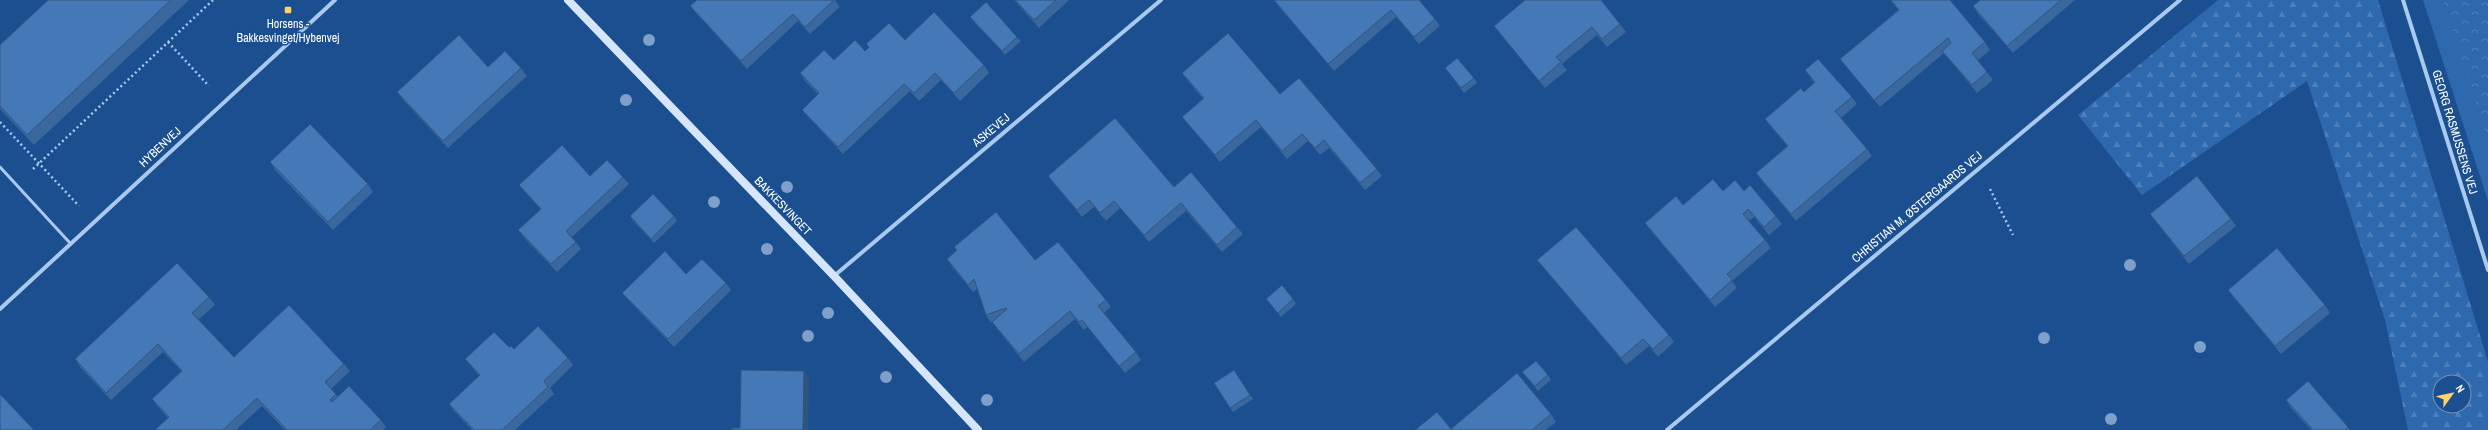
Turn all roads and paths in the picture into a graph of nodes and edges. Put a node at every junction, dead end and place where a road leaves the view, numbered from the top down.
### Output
1 (213, 0) edge
2 (335, 0) edge
3 (568, 0) edge
4 (1161, 0) edge
5 (2180, 0) edge
6 (2404, 0) edge
7 (168, 42) junction
8 (224, 102) junction
9 (0, 122) edge
10 (39, 163) junction
11 (0, 167) edge
12 (1980, 168) junction
13 (16, 184) junction
14 (94, 221) junction
15 (2013, 235) dead end
16 (70, 243) junction
17 (2488, 270) edge
18 (834, 276) junction
19 (0, 309) edge
20 (978, 430) edge
21 (1667, 430) edge

1 - 7 path
2 - 8 street, HYBENVEJ
3 - 18 street, BAKKESVINGET
4 - 18 street, ASKEVEJ
5 - 12 street, CHRISTIAN M. ØSTERGAARDS VEJ
6 - 17 street, GEORG RASMUSSENS VEJ
7 - 8 path
7 - 10 path
8 - 14 street, HYBENVEJ
9 - 10 path
10 - 13 path
10 - 14 path
11 - 13 lane
12 - 15 path
12 - 21 street, CHRISTIAN M. ØSTERGAARDS VEJ
13 - 16 lane
14 - 16 street, HYBENVEJ
16 - 19 street, HYBENVEJ
18 - 20 street, BAKKESVINGET

